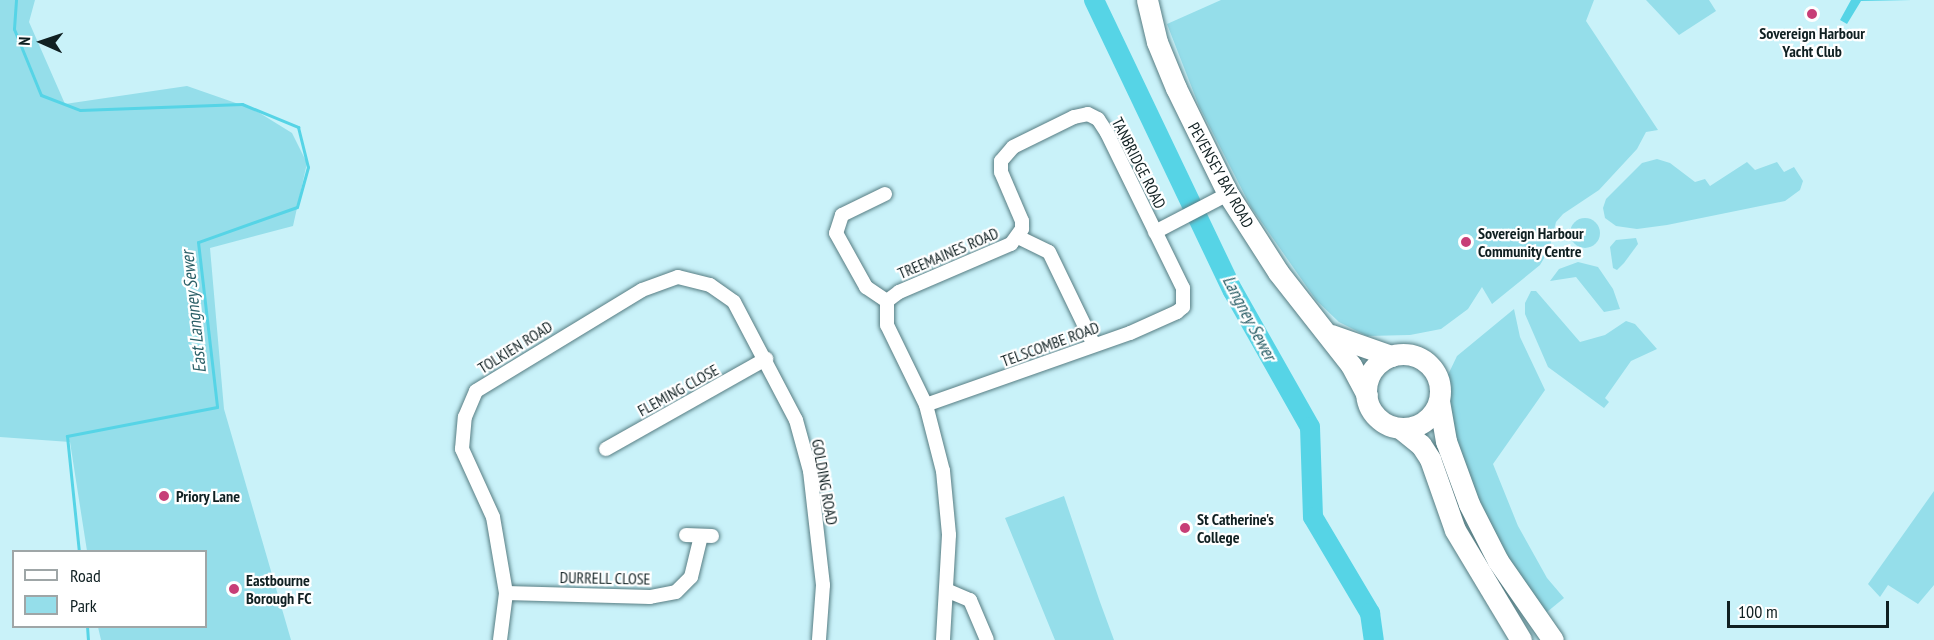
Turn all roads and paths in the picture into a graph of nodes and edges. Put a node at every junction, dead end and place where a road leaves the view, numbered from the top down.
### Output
1 (1147, 0) edge
2 (1088, 114) joint
3 (885, 194) dead end
4 (1227, 194) junction
5 (1155, 232) junction
6 (1018, 237) junction
7 (710, 285) joint
8 (887, 301) junction
9 (1183, 308) joint
10 (1327, 333) junction
11 (1094, 345) junction
12 (1391, 356) junction
13 (766, 359) junction
14 (1367, 395) junction
15 (1439, 401) junction
16 (926, 405) junction
17 (1401, 428) junction
18 (606, 449) dead end
19 (686, 535) dead end
20 (946, 590) junction
21 (506, 593) junction
22 (500, 640) edge
23 (819, 640) edge
24 (943, 640) edge
25 (987, 640) edge
26 (1521, 640) edge
27 (1553, 640) edge

1 - 4 main road, PEVENSEY BAY ROAD
2 - 5 street, TANBRIDGE ROAD
2 - 6 street, TREEMAINES ROAD
3 - 8 street
4 - 5 street, TANBRIDGE ROAD
4 - 10 main road, PEVENSEY BAY ROAD
5 - 9 street, TANBRIDGE ROAD
6 - 8 street, TREEMAINES ROAD
6 - 11 street
7 - 13 street, GOLDING ROAD
7 - 21 street, TOLKIEN ROAD
8 - 16 street
9 - 11 street, TELSCOMBE ROAD
10 - 12 main road
10 - 14 main road, PEVENSEY BAY ROAD
11 - 16 street, TELSCOMBE ROAD
12 - 14 main road
12 - 15 main road
13 - 18 street, FLEMING CLOSE
13 - 23 street, GOLDING ROAD
14 - 17 main road
15 - 17 main road
15 - 27 main road
16 - 20 street
17 - 26 main road
19 - 21 street, DURRELL CLOSE
20 - 24 street
20 - 25 street
21 - 22 street, TOLKIEN ROAD

